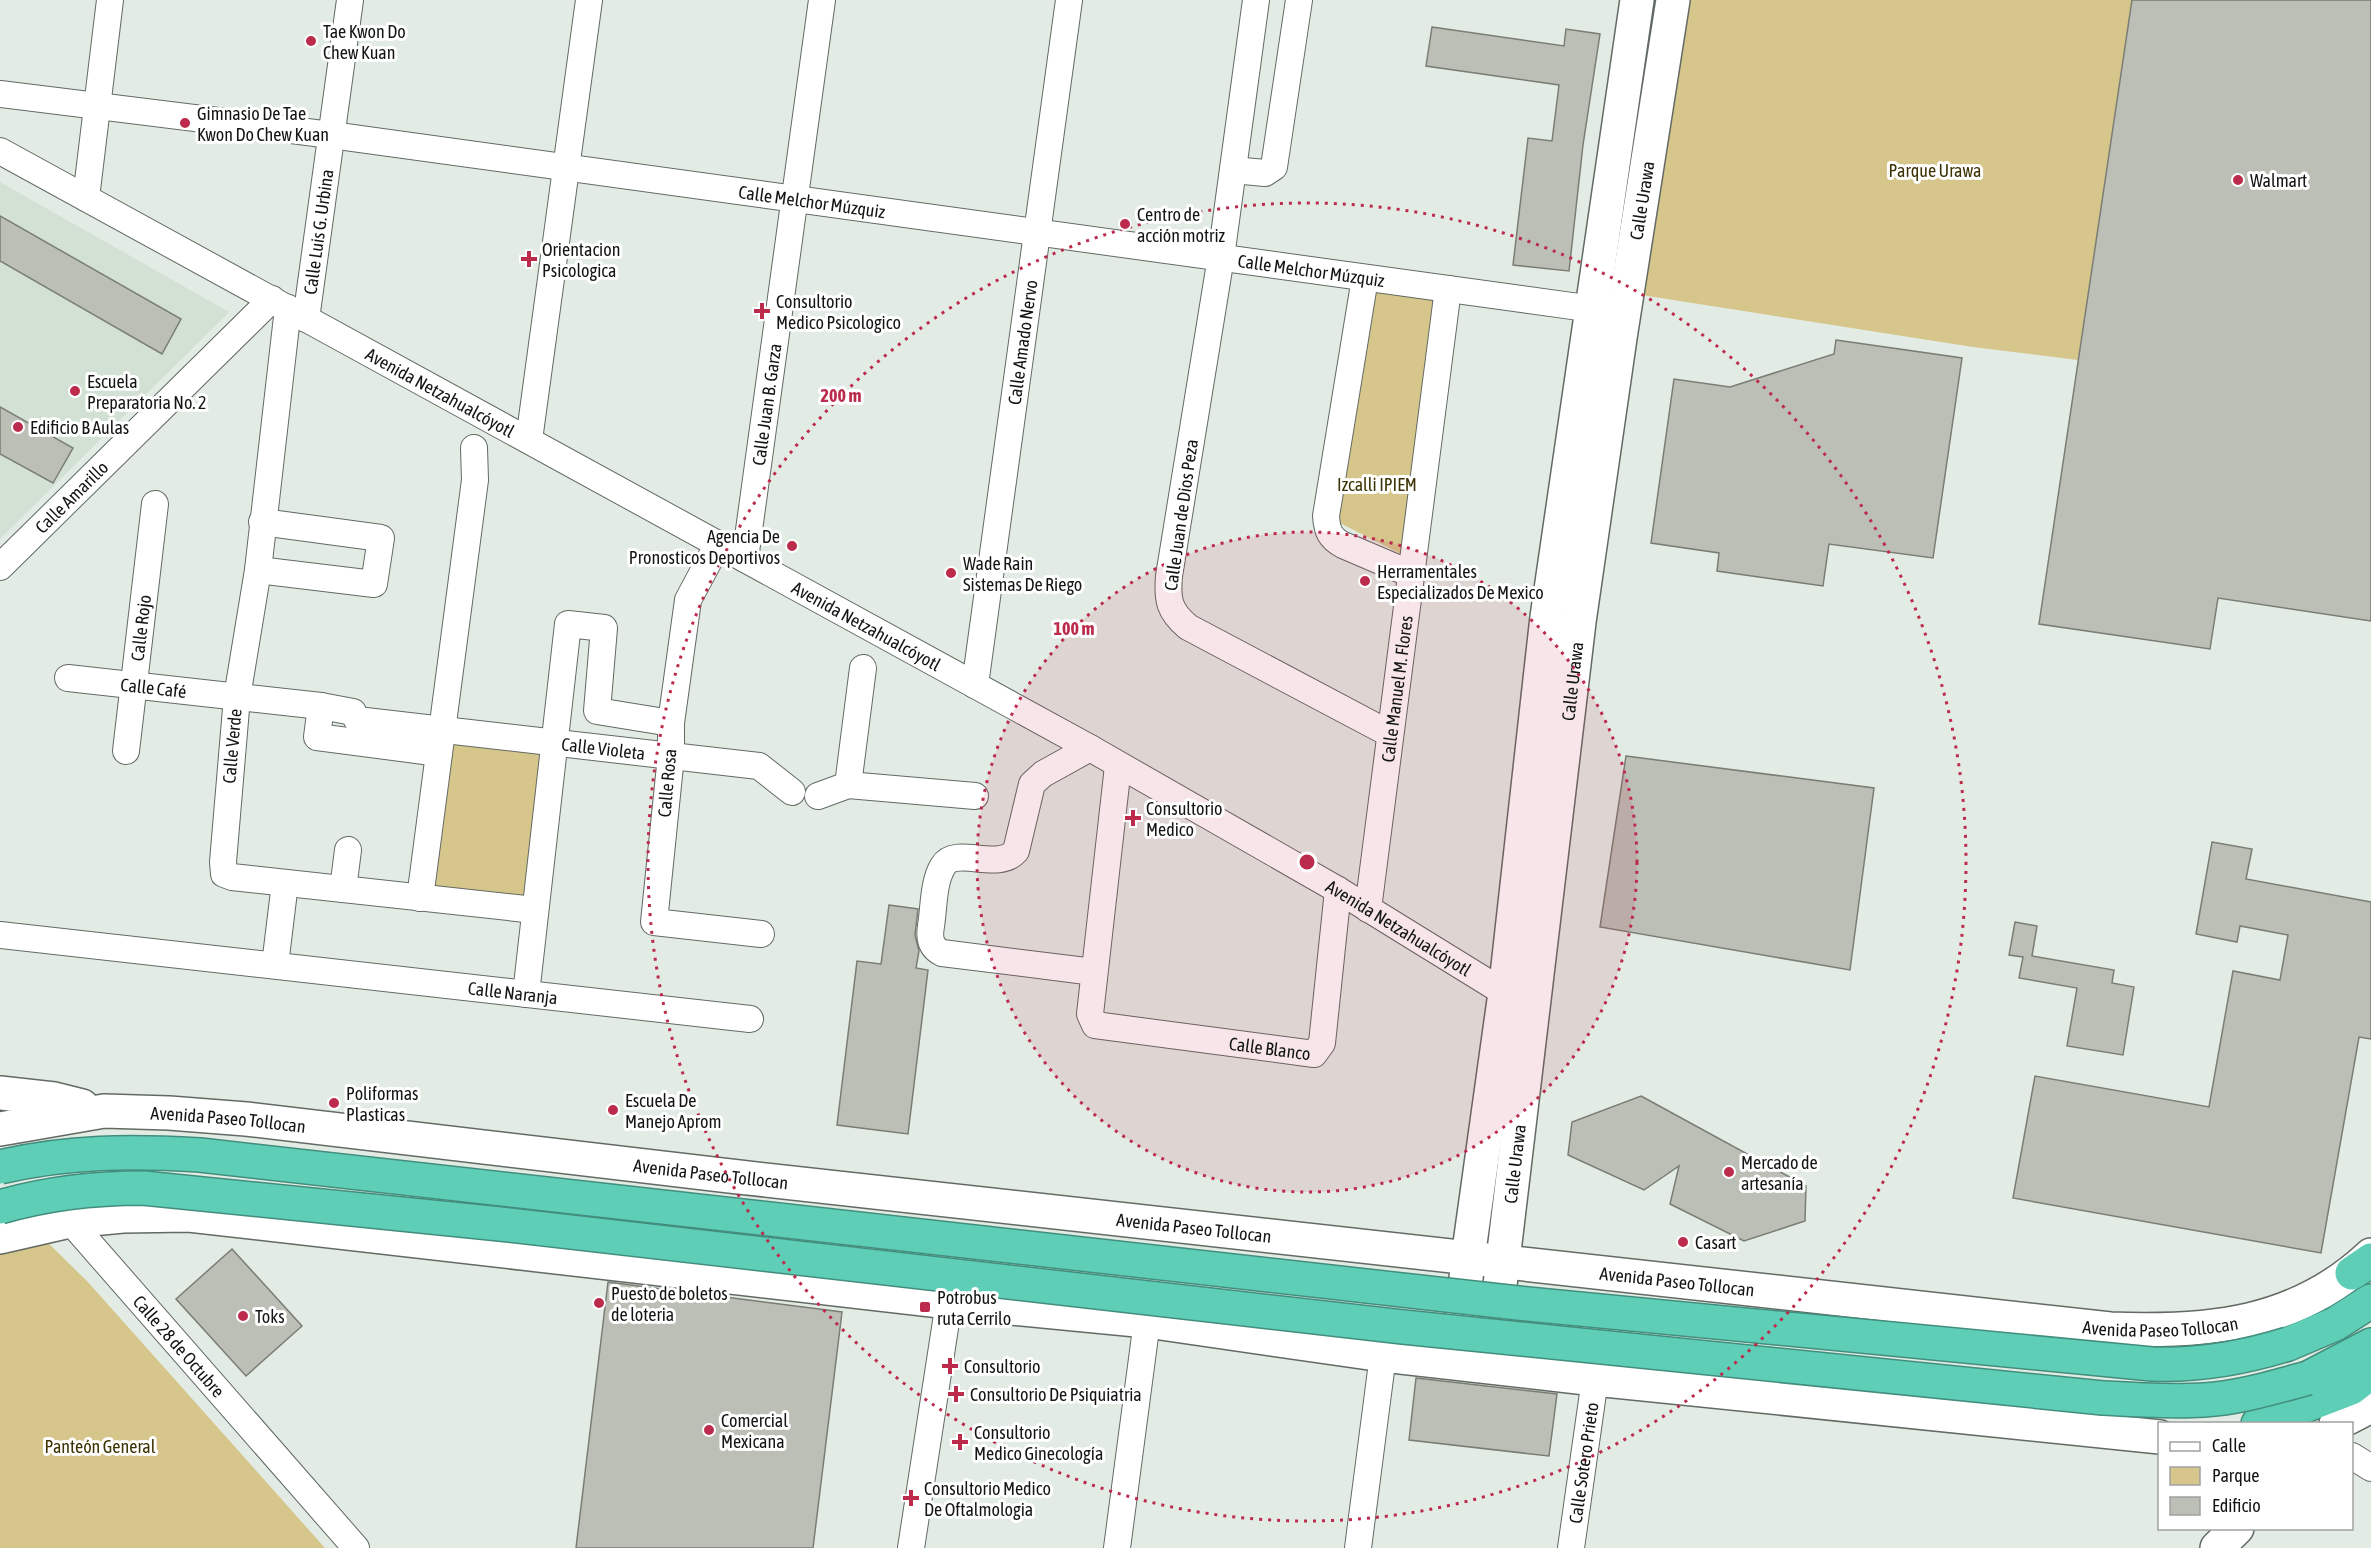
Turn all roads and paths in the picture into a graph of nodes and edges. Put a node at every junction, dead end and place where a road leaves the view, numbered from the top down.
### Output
1 (110, 0) edge
2 (350, 0) edge
3 (589, 0) edge
4 (822, 0) edge
5 (1069, 0) edge
6 (1256, 0) edge
7 (1299, 0) edge
8 (1637, 0) edge
9 (1673, 0) edge
10 (0, 94) edge
11 (98, 104) junction
12 (330, 135) junction
13 (0, 151) edge
14 (566, 168) junction
15 (1233, 171) junction
16 (86, 198) junction
17 (794, 199) junction
18 (1037, 232) junction
19 (1221, 257) junction
20 (1365, 278) junction
21 (1449, 289) junction
22 (1591, 308) junction
23 (289, 309) junction
24 (1623, 314) junction
25 (529, 440) junction
26 (474, 448) dead end
27 (155, 504) dead end
28 (262, 522) junction
29 (718, 544) junction
30 (745, 559) junction
31 (0, 567) edge
32 (258, 570) junction
33 (1411, 574) junction
34 (863, 668) dead end
35 (68, 678) dead end
36 (134, 685) junction
37 (975, 685) junction
38 (237, 697) junction
39 (671, 723) junction
40 (1390, 734) junction
41 (441, 741) junction
42 (553, 744) junction
43 (1090, 748) junction
44 (126, 751) dead end
45 (671, 756) junction
46 (1118, 766) junction
47 (848, 785) junction
48 (792, 792) dead end
49 (818, 796) dead end
50 (975, 796) dead end
51 (348, 850) dead end
52 (285, 883) junction
53 (343, 889) junction
54 (1338, 890) junction
55 (420, 898) junction
56 (1368, 909) junction
57 (535, 910) junction
58 (761, 934) dead end
59 (0, 935) edge
60 (275, 965) junction
61 (1095, 972) junction
62 (1505, 993) junction
63 (526, 994) junction
64 (750, 1018) dead end
65 (0, 1093) edge
66 (104, 1111) junction
67 (246, 1119) junction
68 (0, 1129) edge
69 (0, 1148) edge
70 (0, 1167) edge
71 (0, 1207) edge
72 (70, 1221) junction
73 (259, 1222) junction
74 (0, 1237) edge
75 (1347, 1244) junction
76 (1468, 1258) junction
77 (1502, 1263) junction
78 (2365, 1263) edge
79 (1604, 1271) junction
80 (1830, 1298) junction
81 (2371, 1300) edge
82 (949, 1302) junction
83 (1147, 1321) junction
84 (2371, 1345) edge
85 (1336, 1346) junction
86 (1383, 1355) junction
87 (1458, 1363) junction
88 (1490, 1367) junction
89 (2371, 1373) edge
90 (1595, 1379) junction
91 (1794, 1401) junction
92 (2371, 1406) edge
93 (2263, 1422) edge
94 (2340, 1422) edge
95 (2158, 1437) edge
96 (2353, 1457) edge
97 (2371, 1468) edge
98 (2235, 1530) edge
99 (356, 1548) edge
100 (910, 1548) edge
101 (1117, 1548) edge
102 (1358, 1548) edge
103 (1571, 1548) edge
104 (2217, 1548) edge

1 - 11 street
2 - 12 street, Calle Luis G. Urbina
3 - 14 street
4 - 17 street, Calle Juan B. Garza
5 - 18 street, Calle Amado Nervo
6 - 15 street, Calle Juan de Dios Peza
7 - 15 street
8 - 22 main road, Calle Urawa
9 - 24 main road, Calle Urawa
10 - 11 street, Calle Melchor Múzquiz
11 - 12 street, Calle Melchor Múzquiz
11 - 16 street
12 - 14 street, Calle Melchor Múzquiz
12 - 23 street, Calle Luis G. Urbina
13 - 16 street, Avenida Netzahualcóyotl
14 - 17 street, Calle Melchor Múzquiz
14 - 25 street
15 - 19 street, Calle Juan de Dios Peza
16 - 23 street, Avenida Netzahualcóyotl
17 - 18 street, Calle Melchor Múzquiz
17 - 30 street, Calle Juan B. Garza
18 - 19 street, Calle Melchor Múzquiz
18 - 37 street, Calle Amado Nervo
19 - 20 street, Calle Melchor Múzquiz
19 - 40 street, Calle Juan de Dios Peza
20 - 21 street, Calle Melchor Múzquiz
20 - 33 street
21 - 22 street, Calle Melchor Múzquiz
21 - 33 street, Calle Manuel M. Flores
22 - 24 street, Calle Melchor Múzquiz
22 - 62 main road, Calle Urawa
23 - 25 street, Avenida Netzahualcóyotl
23 - 28 street, Calle Verde
23 - 31 street, Calle Amarillo
24 - 77 main road, Calle Urawa
25 - 29 street, Avenida Netzahualcóyotl
26 - 41 street
27 - 36 street, Calle Rojo
28 - 32 street, Calle Verde
28 - 32 street
29 - 30 street, Avenida Netzahualcóyotl
29 - 39 street, Calle Rosa
30 - 37 street, Avenida Netzahualcóyotl
32 - 38 street, Calle Verde
33 - 40 street, Calle Manuel M. Flores
34 - 47 street
35 - 36 street, Calle Café
36 - 38 street, Calle Café
36 - 44 street, Calle Rojo
37 - 43 street, Avenida Netzahualcóyotl
38 - 41 street, Calle Violeta
38 - 52 street, Calle Verde
39 - 42 street
39 - 45 street, Calle Rosa
40 - 56 street, Calle Manuel M. Flores
41 - 42 street, Calle Violeta
41 - 55 street
42 - 45 street, Calle Violeta
42 - 57 street
43 - 46 street, Avenida Netzahualcóyotl
43 - 61 street
45 - 48 street, Calle Violeta
45 - 58 street, Calle Rosa
46 - 54 street, Avenida Netzahualcóyotl
46 - 61 street
47 - 49 street
47 - 50 street
51 - 53 street
52 - 53 street, Calle Verde
52 - 60 street
53 - 55 street, Calle Verde
54 - 56 street, Avenida Netzahualcóyotl
54 - 61 street, Calle Blanco
55 - 57 street, Calle Verde
56 - 62 street, Avenida Netzahualcóyotl
57 - 63 street
59 - 60 street, Calle Naranja
60 - 63 street, Calle Naranja
62 - 76 main road, Calle Urawa
63 - 64 street, Calle Naranja
65 - 66 main road
66 - 67 main road, Avenida Paseo Tollocan
66 - 68 main road, Avenida Paseo Tollocan
67 - 73 main road
67 - 75 main road, Avenida Paseo Tollocan
69 - 72 main road, Calle 28 de Octubre
70 - 81 highway, Avenida Paseo Tollocan, bridge
71 - 84 highway, bridge
72 - 73 main road
72 - 74 main road
72 - 99 street, Calle 28 de Octubre
73 - 82 main road
75 - 76 main road, Avenida Paseo Tollocan
75 - 85 main road
76 - 77 main road, Avenida Paseo Tollocan
76 - 87 main road, Calle Urawa
77 - 79 main road, Avenida Paseo Tollocan
77 - 88 main road, Calle Urawa
78 - 80 main road, Avenida Paseo Tollocan
79 - 80 main road, Avenida Paseo Tollocan
79 - 90 main road
80 - 91 main road
82 - 83 main road
82 - 100 street
83 - 85 main road
83 - 101 street
85 - 86 main road
86 - 87 main road
86 - 102 street
87 - 88 main road
88 - 90 main road
89 - 93 highway
90 - 91 main road
90 - 103 street, Calle Sotero Prieto
91 - 95 main road
92 - 94 main road
96 - 97 street
98 - 104 main road

